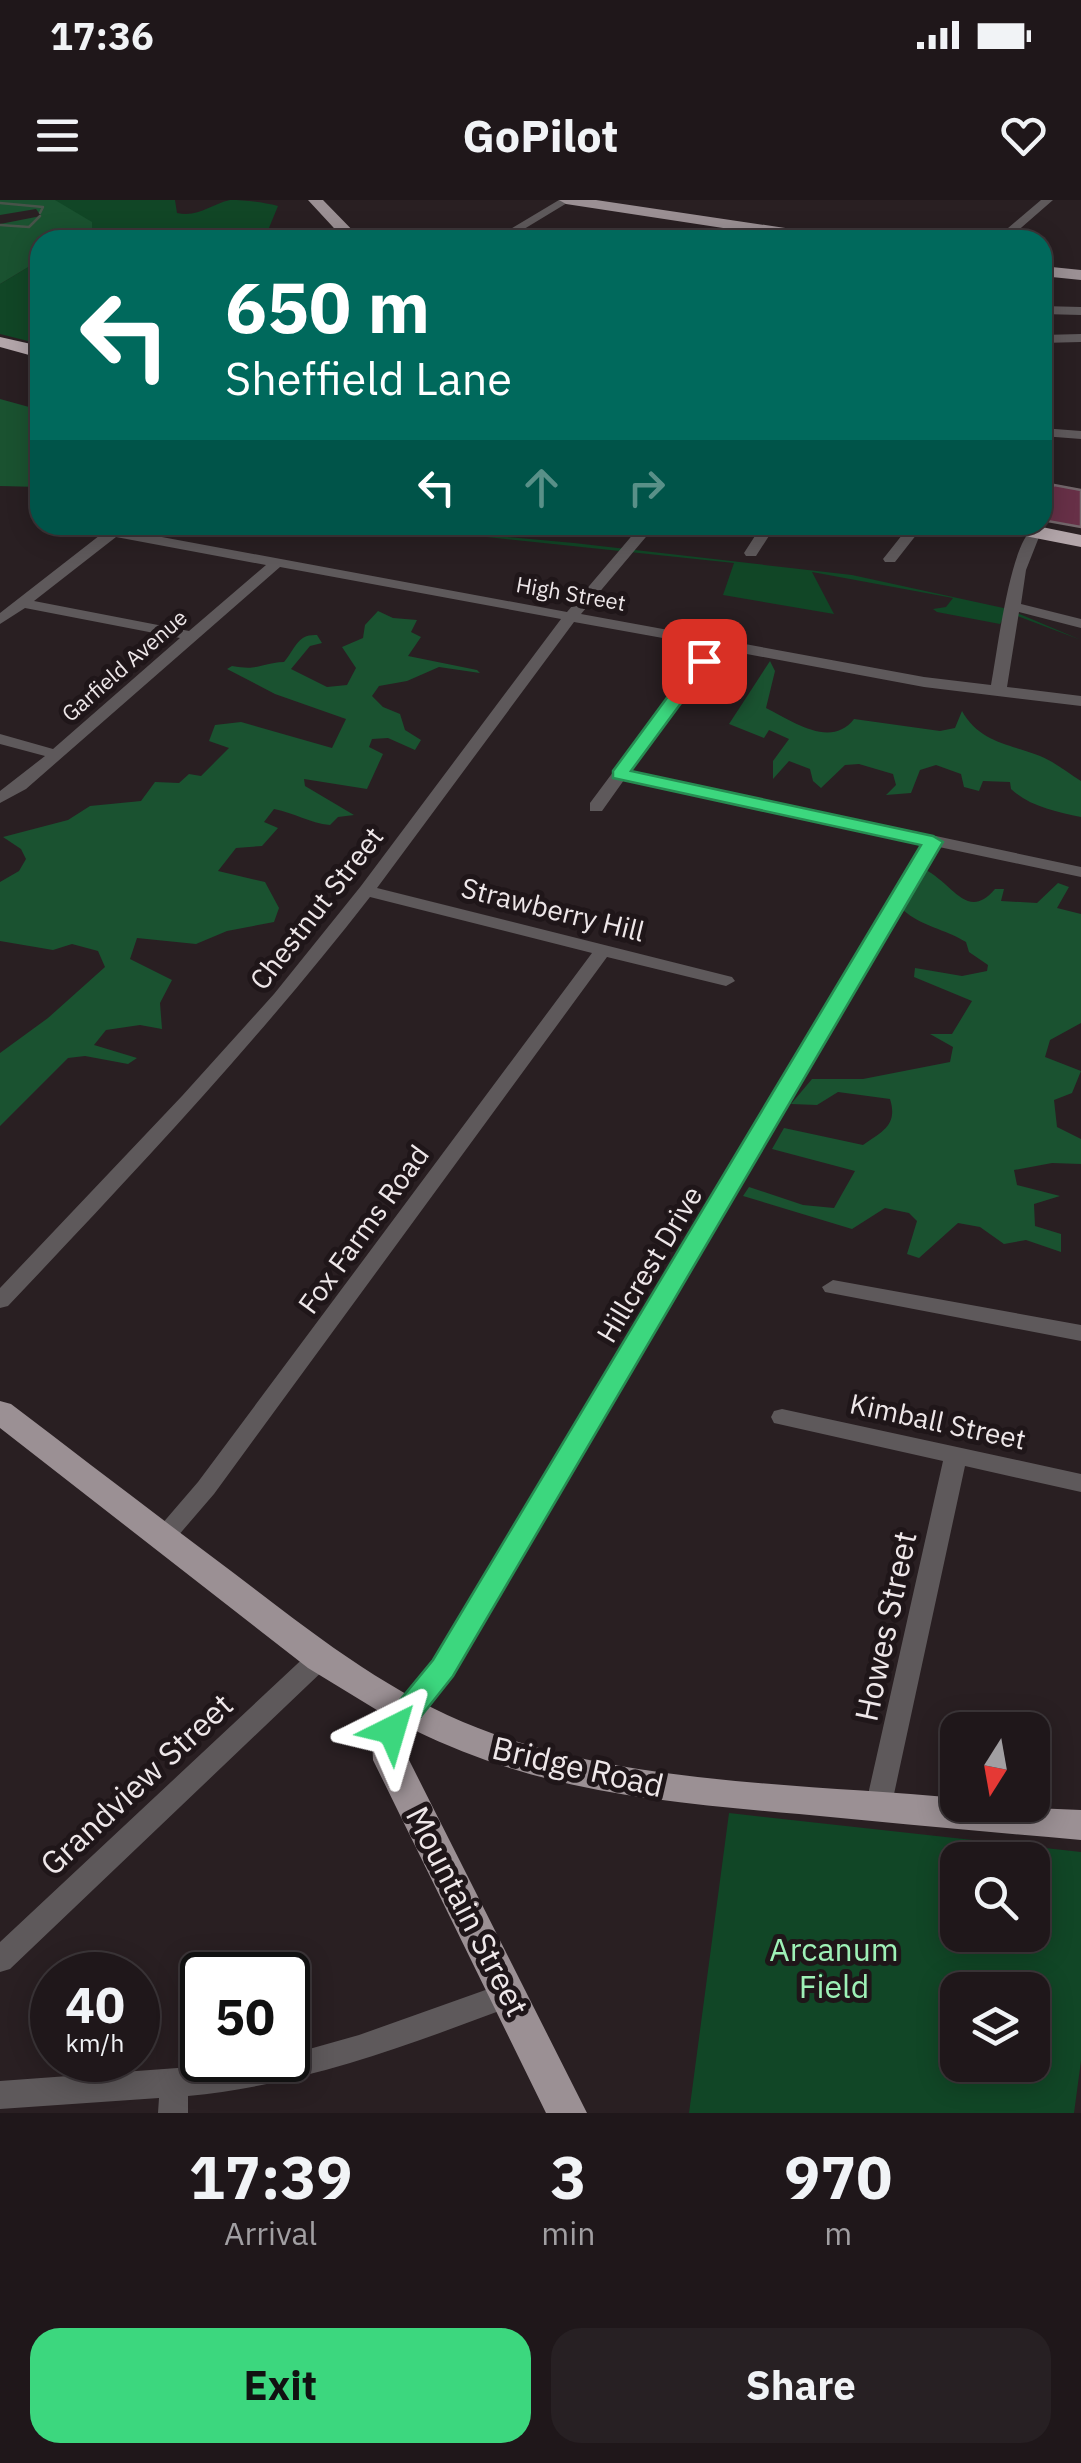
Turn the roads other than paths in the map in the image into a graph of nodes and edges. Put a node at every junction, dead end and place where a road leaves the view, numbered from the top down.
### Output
1 (315, 200) edge
2 (567, 200) edge
3 (1048, 200) edge
4 (344, 230) edge
5 (515, 230) edge
6 (766, 230) edge
7 (1012, 230) edge
8 (1052, 272) edge
9 (1081, 275) edge
10 (1052, 310) edge
11 (1081, 311) edge
12 (1081, 338) edge
13 (1052, 339) edge
14 (0, 342) edge
15 (30, 350) edge
16 (1052, 433) edge
17 (1081, 435) edge
18 (109, 535) edge
19 (150, 535) edge
20 (640, 535) edge
21 (763, 535) edge
22 (909, 535) edge
23 (1033, 535) edge
24 (1050, 535) edge
25 (1081, 541) edge
26 (751, 553) dead end
27 (890, 558) dead end
28 (276, 563) junction
29 (21, 603) junction
30 (1013, 606) junction
31 (568, 615) junction
32 (0, 620) edge
33 (1081, 624) edge
34 (191, 636) junction
35 (716, 643) junction
36 (998, 692) junction
37 (1081, 700) edge
38 (0, 739) edge
39 (56, 754) junction
40 (620, 774) junction
41 (0, 798) edge
42 (596, 806) dead end
43 (933, 842) junction
44 (1081, 872) edge
45 (367, 890) junction
46 (603, 950) junction
47 (726, 981) dead end
48 (833, 1286) dead end
49 (0, 1301) edge
50 (1081, 1333) edge
51 (0, 1412) edge
52 (782, 1418) dead end
53 (956, 1458) junction
54 (1081, 1483) edge
55 (164, 1538) junction
56 (320, 1658) junction
57 (408, 1712) junction
58 (878, 1808) junction
59 (1081, 1825) edge
60 (0, 1960) edge
61 (510, 1994) junction
62 (0, 2095) edge
63 (174, 2098) edge
64 (566, 2113) edge

1 - 4 main road
2 - 5 street
2 - 6 main road
3 - 7 street
8 - 9 main road
10 - 11 street
12 - 13 street
14 - 15 highway
16 - 17 street
18 - 29 street
19 - 28 street, High Street
20 - 31 street, Chestnut Street
21 - 26 street
22 - 27 street
23 - 30 street
24 - 25 highway
28 - 31 street, High Street
28 - 34 street, Garfield Avenue
29 - 32 street
29 - 34 street
30 - 33 street
30 - 36 street
31 - 35 street, High Street
31 - 45 street, Chestnut Street
34 - 39 street, Garfield Avenue
35 - 36 street, High Street
35 - 40 street
36 - 37 street, High Street
38 - 39 street
39 - 41 street, Garfield Avenue
40 - 42 street
40 - 43 street
43 - 44 street
43 - 57 street, Hillcrest Drive
45 - 46 street, Strawberry Hill
45 - 49 street, Chestnut Street
46 - 47 street, Strawberry Hill
46 - 55 street, Fox Farms Road
48 - 50 street
51 - 55 main road, Bridge Road
52 - 53 street, Kimball Street
53 - 54 street, Kimball Street
53 - 58 street, Howes Street
55 - 56 main road, Bridge Road
56 - 57 main road, Bridge Road
56 - 60 street, Grandview Street
57 - 58 main road, Bridge Road
57 - 61 main road, Mountain Street
58 - 59 main road, Bridge Road
61 - 63 street
61 - 64 main road, Mountain Street
62 - 63 street

